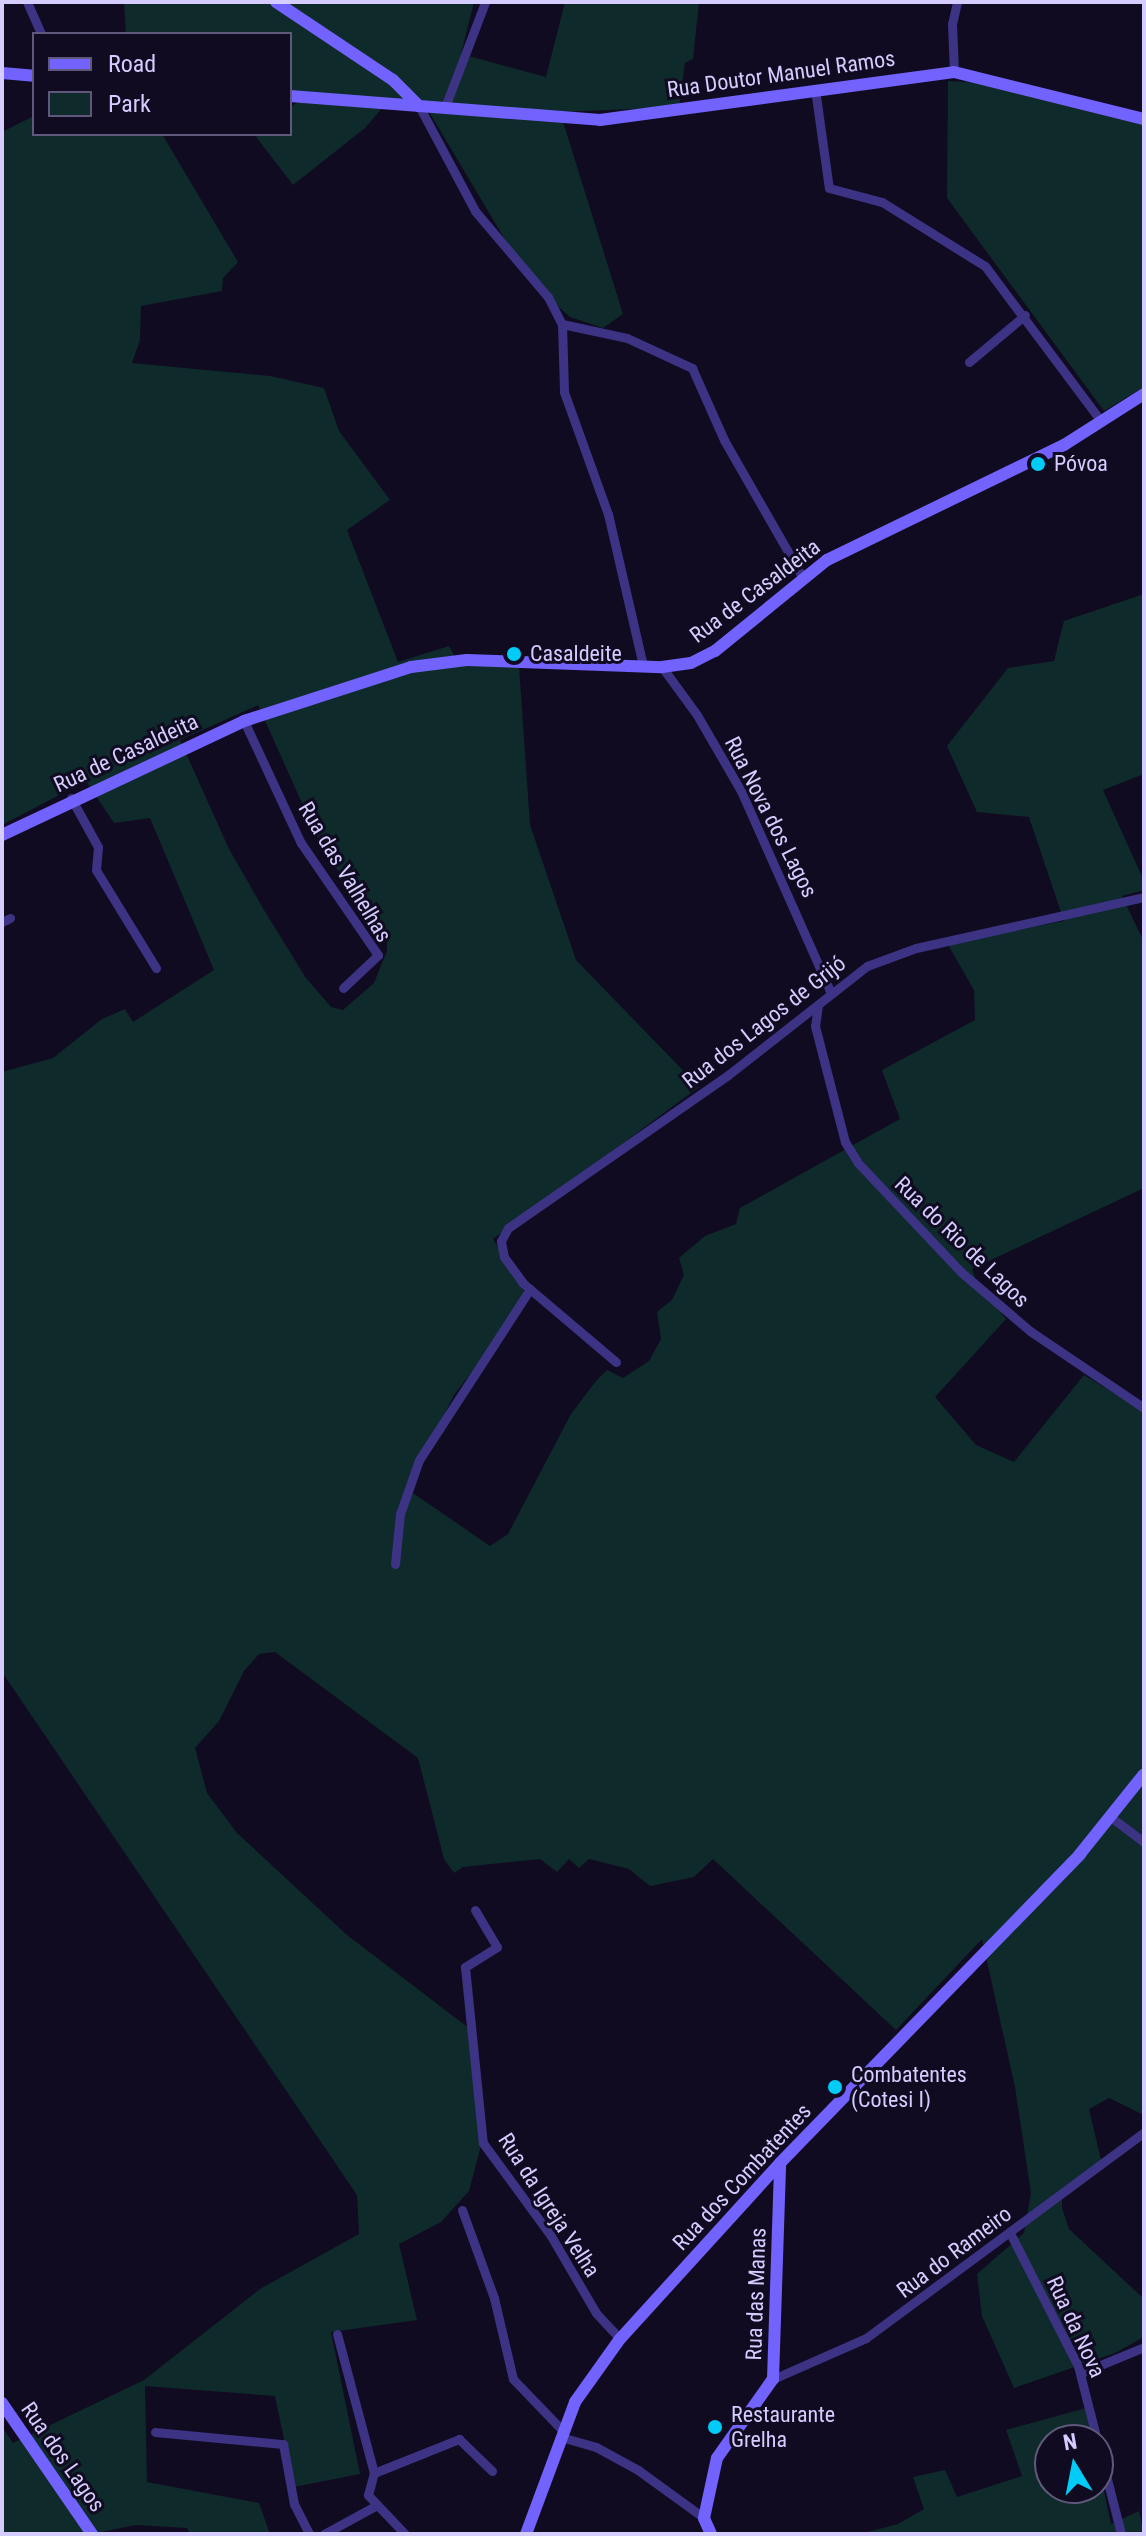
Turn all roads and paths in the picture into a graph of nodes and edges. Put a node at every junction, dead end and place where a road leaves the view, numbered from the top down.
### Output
1 (27, 2) edge
2 (276, 2) edge
3 (485, 2) edge
4 (957, 2) edge
5 (40, 32) edge
6 (954, 72) junction
7 (2, 73) edge
8 (32, 76) edge
9 (815, 89) junction
10 (292, 96) edge
11 (419, 106) junction
12 (445, 107) junction
13 (1144, 119) edge
14 (1025, 315) junction
15 (562, 324) junction
16 (969, 362) dead end
17 (1144, 394) edge
18 (1101, 421) junction
19 (803, 578) junction
20 (643, 666) junction
21 (662, 667) junction
22 (244, 721) junction
23 (71, 798) junction
24 (2, 835) edge
25 (1144, 897) edge
26 (156, 968) dead end
27 (343, 988) dead end
28 (831, 993) junction
29 (818, 1005) junction
30 (530, 1289) junction
31 (616, 1362) dead end
32 (1144, 1408) edge
33 (395, 1564) dead end
34 (1144, 1774) edge
35 (1112, 1818) junction
36 (1144, 1842) edge
37 (475, 1910) dead end
38 (1144, 2132) edge
39 (780, 2163) junction
40 (462, 2210) dead end
41 (1010, 2233) junction
42 (337, 2334) dead end
43 (620, 2339) junction
44 (1144, 2347) edge
45 (1081, 2373) junction
46 (773, 2379) junction
47 (2, 2403) edge
48 (155, 2432) dead end
49 (562, 2434) junction
50 (492, 2471) dead end
51 (374, 2473) junction
52 (377, 2505) junction
53 (704, 2518) junction
54 (92, 2534) edge
55 (309, 2534) edge
56 (324, 2534) edge
57 (405, 2534) edge
58 (526, 2534) edge
59 (711, 2534) edge
60 (1121, 2534) edge

1 - 5 street
2 - 11 main road
3 - 12 street
4 - 6 street
6 - 9 main road, Rua Doutor Manuel Ramos
6 - 13 main road, Rua Doutor Manuel Ramos
7 - 8 main road
9 - 12 main road, Rua Doutor Manuel Ramos
9 - 14 street
10 - 11 main road, Rua Doutor Manuel Ramos
11 - 12 main road, Rua Doutor Manuel Ramos
11 - 15 street
14 - 16 street
14 - 18 street
15 - 19 street
15 - 20 street
17 - 18 main road, Rua de Casaldeita
18 - 19 main road, Rua de Casaldeita
19 - 21 main road, Rua de Casaldeita
20 - 21 main road, Rua de Casaldeita
20 - 22 main road, Rua de Casaldeita
21 - 28 street, Rua Nova dos Lagos
22 - 23 main road, Rua de Casaldeita
22 - 27 street, Rua das Valhelhas
23 - 24 main road, Rua de Casaldeita
23 - 26 street
25 - 28 street, Rua dos Lagos de Grijó
28 - 29 street, Rua dos Lagos de Grijó
29 - 30 street, Rua dos Lagos de Grijó
29 - 32 street, Rua do Rio de Lagos
30 - 31 street, Rua dos Lagos de Grijó
30 - 33 street
34 - 35 main road, Rua dos Combatentes
35 - 36 street
35 - 39 main road, Rua dos Combatentes
37 - 43 street, Rua da Igreja Velha
38 - 41 street, Rua do Rameiro
39 - 43 main road, Rua dos Combatentes
39 - 46 main road, Rua das Manas
40 - 49 street
41 - 45 street, Rua da Nova
41 - 46 street, Rua do Rameiro
42 - 51 street
43 - 49 main road, Rua dos Combatentes
44 - 45 street
45 - 60 street, Rua da Nova
46 - 53 main road
47 - 54 main road, Rua dos Lagos
48 - 55 street
49 - 53 street
49 - 58 main road, Rua dos Combatentes
50 - 51 street
51 - 52 street
52 - 56 street
52 - 57 street
53 - 59 main road

